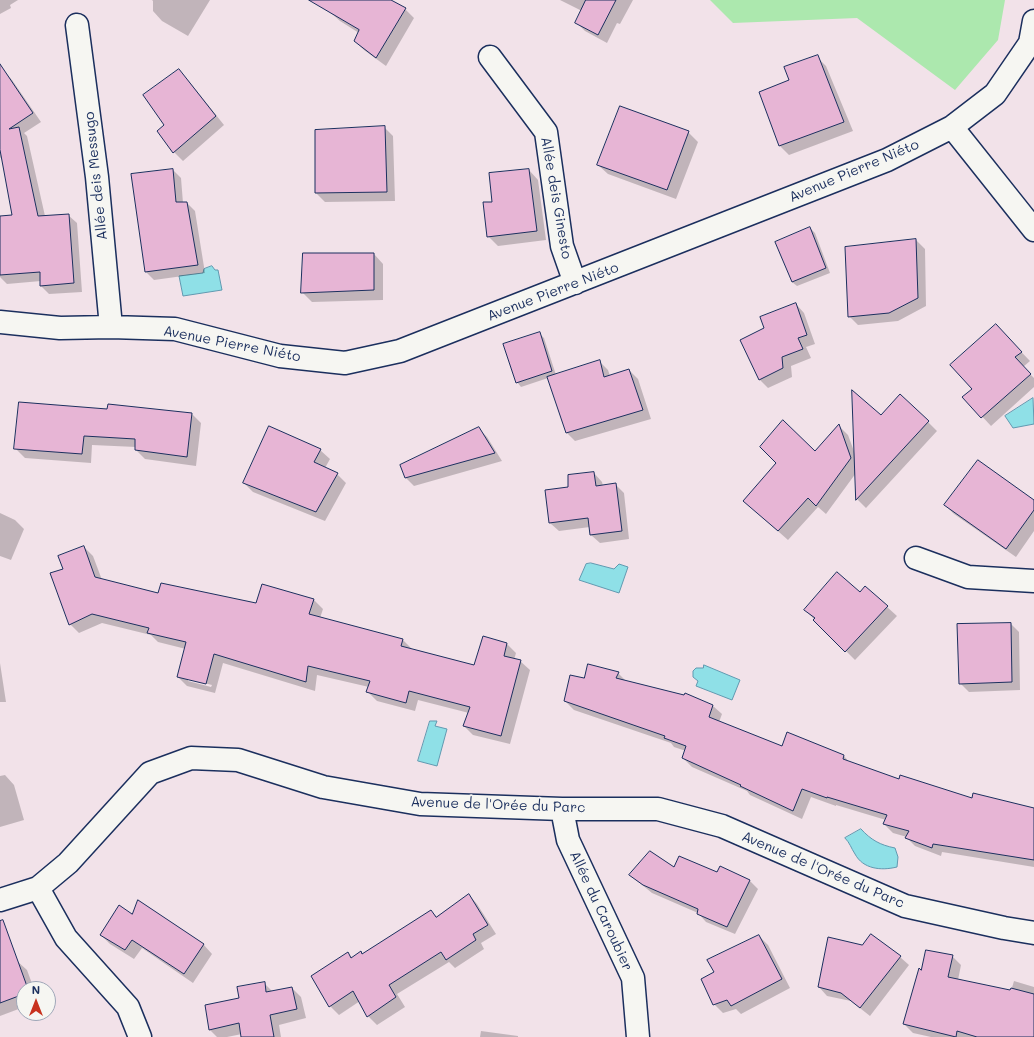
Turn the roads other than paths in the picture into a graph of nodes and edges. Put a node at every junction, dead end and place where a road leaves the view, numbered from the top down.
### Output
1 (1034, 21) edge
2 (77, 25) dead end
3 (490, 56) dead end
4 (952, 127) junction
5 (1034, 230) edge
6 (575, 283) junction
7 (0, 322) edge
8 (111, 327) junction
9 (916, 558) dead end
10 (1034, 581) edge
11 (562, 809) junction
12 (38, 888) junction
13 (0, 900) edge
14 (1034, 933) edge
15 (140, 1037) edge
16 (638, 1037) edge

1 - 4 street, Avenue Pierre Niéto
2 - 8 street, Allée deis Messugo
3 - 6 street, Allée deis Ginesto
4 - 5 street
4 - 6 street, Avenue Pierre Niéto
6 - 8 street, Avenue Pierre Niéto
7 - 8 street, Avenue Pierre Niéto
9 - 10 street
11 - 12 street, Avenue de l'Orée du Parc
11 - 14 street, Avenue de l'Orée du Parc
11 - 16 street, Allée du Caroubier
12 - 13 street, Avenue de l'Orée du Parc
12 - 15 street

